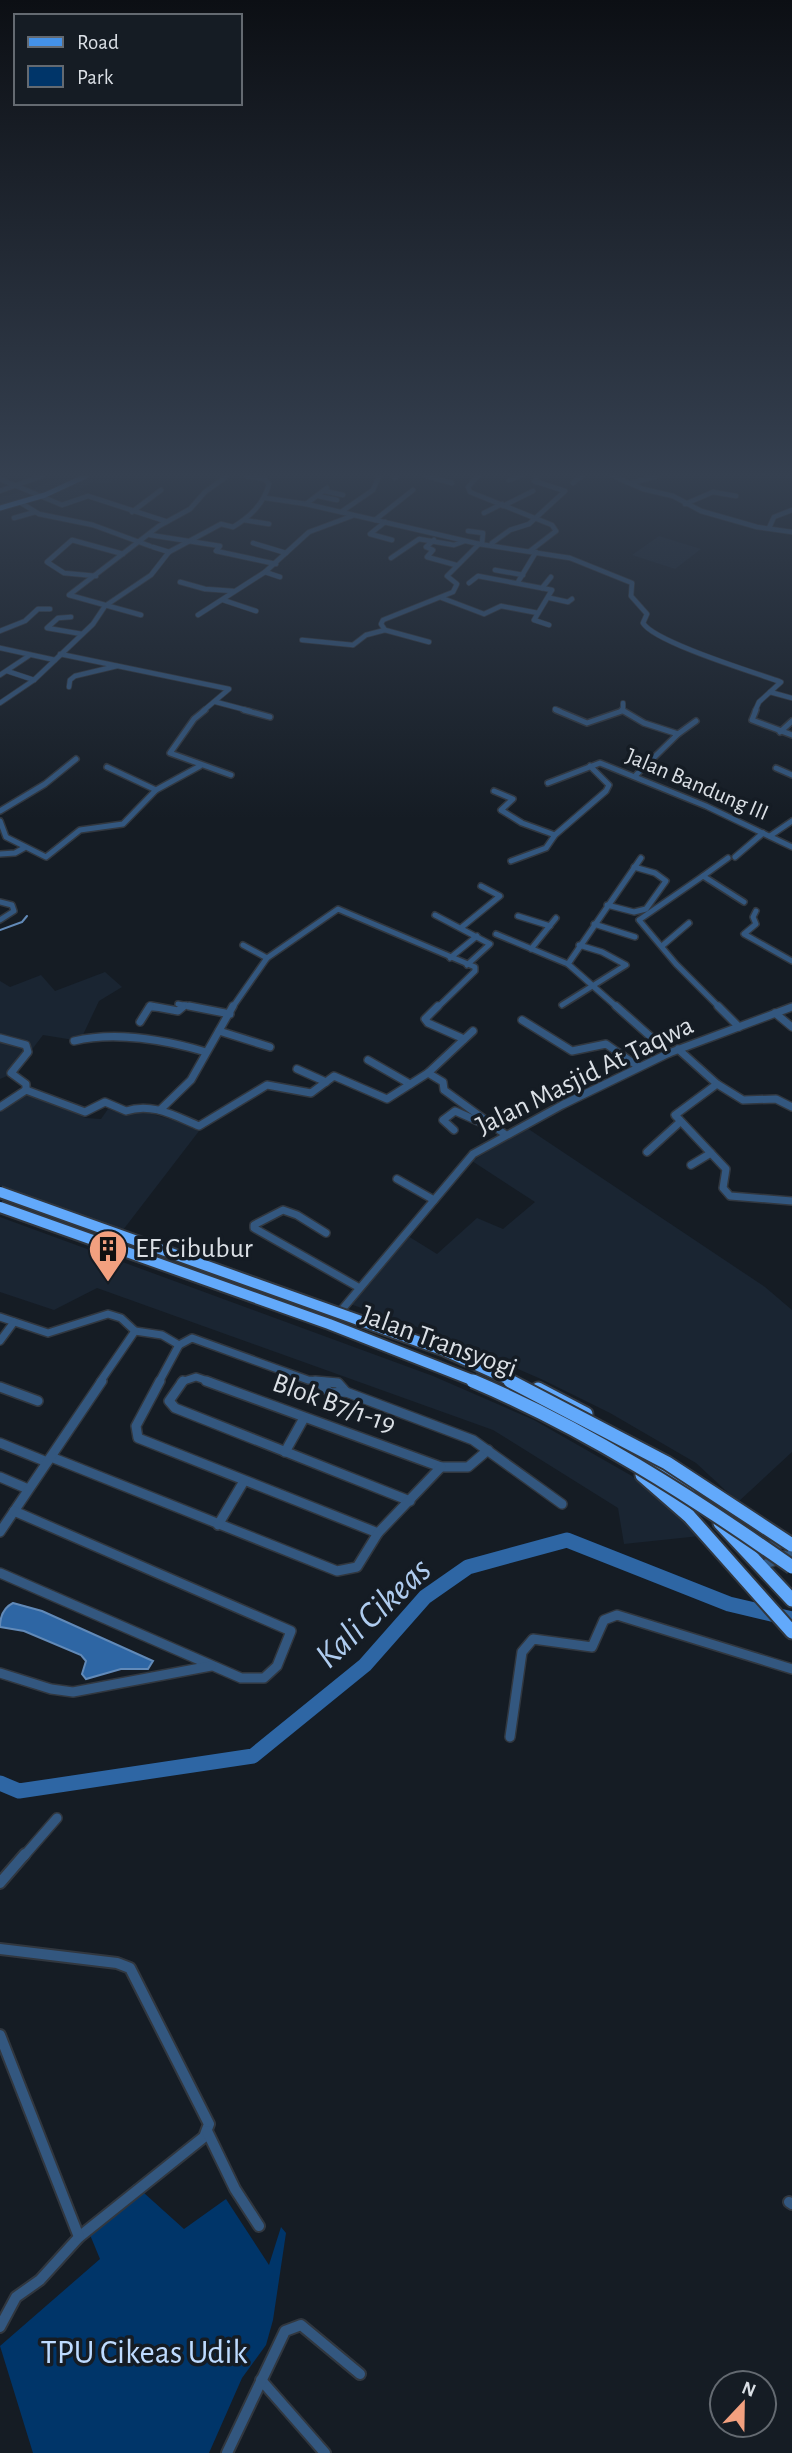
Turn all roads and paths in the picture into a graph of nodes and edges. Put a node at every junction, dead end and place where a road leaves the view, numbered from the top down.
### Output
1 (76, 590) edge
2 (128, 590) edge
3 (237, 590) edge
4 (453, 590) edge
5 (552, 590) edge
6 (631, 590) edge
7 (550, 597) junction
8 (442, 598) junction
9 (572, 599) dead end
10 (223, 600) junction
11 (105, 606) junction
12 (50, 609) dead end
13 (256, 611) dead end
14 (538, 613) junction
15 (141, 615) dead end
16 (198, 615) dead end
17 (71, 617) dead end
18 (549, 625) dead end
19 (385, 630) junction
20 (0, 631) edge
21 (82, 634) junction
22 (302, 639) dead end
23 (429, 642) dead end
24 (0, 648) edge
25 (60, 654) junction
26 (30, 655) junction
27 (55, 660) junction
28 (121, 664) junction
29 (7, 671) junction
30 (0, 675) edge
31 (34, 680) junction
32 (69, 687) dead end
33 (770, 692) junction
34 (792, 698) edge
35 (216, 702) junction
36 (0, 703) edge
37 (623, 703) dead end
38 (555, 709) dead end
39 (622, 711) junction
40 (270, 717) dead end
41 (696, 721) dead end
42 (792, 721) edge
43 (780, 732) junction
44 (678, 734) junction
45 (792, 735) edge
46 (76, 759) dead end
47 (200, 766) junction
48 (590, 766) junction
49 (107, 767) dead end
50 (776, 768) dead end
51 (231, 775) dead end
52 (636, 775) junction
53 (792, 775) edge
54 (548, 783) dead end
55 (156, 790) junction
56 (495, 791) dead end
57 (0, 811) edge
58 (0, 821) edge
59 (792, 821) edge
60 (763, 833) junction
61 (555, 835) junction
62 (770, 836) junction
63 (792, 846) edge
64 (24, 848) junction
65 (0, 854) edge
66 (640, 858) dead end
67 (511, 861) dead end
68 (634, 867) junction
69 (703, 876) junction
70 (481, 886) dead end
71 (0, 902) edge
72 (729, 902) dead end
73 (607, 905) junction
74 (756, 911) dead end
75 (435, 915) dead end
76 (518, 916) dead end
77 (556, 918) dead end
78 (0, 920) edge
79 (594, 923) junction
80 (689, 923) dead end
81 (550, 926) junction
82 (462, 927) junction
83 (496, 934) dead end
84 (477, 936) junction
85 (635, 936) dead end
86 (243, 945) dead end
87 (579, 945) junction
88 (662, 946) junction
89 (531, 949) junction
90 (267, 958) junction
91 (450, 958) junction
92 (792, 961) edge
93 (568, 964) junction
94 (467, 965) junction
95 (591, 986) junction
96 (178, 1004) dead end
97 (186, 1005) junction
98 (562, 1005) dead end
99 (792, 1007) edge
100 (136, 1011) dead end
101 (146, 1013) junction
102 (775, 1013) junction
103 (230, 1014) junction
104 (522, 1020) dead end
105 (140, 1022) dead end
106 (739, 1027) junction
107 (792, 1027) edge
108 (219, 1031) junction
109 (473, 1031) dead end
110 (0, 1038) edge
111 (464, 1039) junction
112 (74, 1041) dead end
113 (270, 1047) dead end
114 (678, 1049) junction
115 (206, 1052) junction
116 (669, 1053) junction
117 (368, 1060) dead end
118 (639, 1068) junction
119 (297, 1069) dead end
120 (428, 1073) junction
121 (327, 1082) junction
122 (411, 1084) junction
123 (718, 1084) junction
124 (26, 1090) junction
125 (0, 1107) edge
126 (792, 1107) edge
127 (160, 1110) junction
128 (680, 1122) junction
129 (499, 1129) junction
130 (454, 1130) dead end
131 (506, 1135) junction
132 (647, 1152) dead end
133 (711, 1153) junction
134 (691, 1165) dead end
135 (397, 1179) dead end
136 (0, 1192) edge
137 (434, 1200) junction
138 (792, 1201) edge
139 (0, 1207) edge
140 (326, 1233) dead end
141 (220, 1270) junction
142 (247, 1280) junction
143 (213, 1286) junction
144 (358, 1287) junction
145 (238, 1295) junction
146 (339, 1313) junction
147 (0, 1317) edge
148 (14, 1322) junction
149 (135, 1331) junction
150 (0, 1341) edge
151 (179, 1345) junction
152 (0, 1387) edge
153 (38, 1401) dead end
154 (304, 1418) junction
155 (0, 1443) edge
156 (488, 1450) junction
157 (285, 1452) junction
158 (49, 1459) junction
159 (441, 1467) junction
160 (0, 1477) edge
161 (244, 1481) junction
162 (28, 1489) junction
163 (410, 1501) junction
164 (562, 1504) dead end
165 (15, 1511) junction
166 (218, 1525) junction
167 (0, 1532) edge
168 (378, 1533) junction
169 (792, 1539) edge
170 (792, 1545) edge
171 (750, 1553) junction
172 (792, 1553) edge
173 (792, 1567) edge
174 (766, 1570) junction
175 (0, 1573) edge
176 (792, 1600) edge
177 (792, 1632) edge
178 (212, 1665) junction
179 (792, 1669) edge
180 (0, 1673) edge
181 (510, 1737) dead end
182 (57, 1818) dead end
183 (0, 1883) edge
184 (0, 1949) edge
185 (0, 2035) edge
186 (207, 2131) junction
187 (259, 2226) dead end
188 (79, 2237) junction
189 (0, 2327) edge
190 (360, 2374) dead end
191 (261, 2380) junction
192 (229, 2452) edge
193 (325, 2453) edge

1 - 11 street
2 - 11 street
3 - 10 street
4 - 8 street
5 - 7 street
6 - 33 street
7 - 9 street
7 - 14 street
8 - 14 street
8 - 19 street
10 - 13 street
10 - 16 street
11 - 15 street
11 - 21 street
12 - 20 street
14 - 18 street
17 - 21 street
19 - 22 street
19 - 23 street
21 - 25 street
24 - 26 street
25 - 27 street
25 - 28 street
26 - 27 street
26 - 29 street
27 - 31 street
28 - 32 street
28 - 35 street
29 - 30 street
29 - 31 street
31 - 36 street
33 - 34 street
33 - 43 street
35 - 40 street
35 - 47 street
37 - 39 street
38 - 39 street
39 - 44 street
41 - 44 street
42 - 43 street
43 - 45 street
44 - 52 street
46 - 57 street
47 - 51 street
47 - 55 street
48 - 52 street, Jalan Bandung III
48 - 54 street, Jalan Bandung III
48 - 61 street
49 - 55 street
50 - 53 street
52 - 60 street, Jalan Bandung III
55 - 64 street
56 - 61 street
58 - 64 street
59 - 62 street
60 - 62 street, Jalan Bandung III
60 - 69 street
61 - 67 street
62 - 63 street, Jalan Bandung III
64 - 65 street
66 - 68 street
68 - 73 street
68 - 73 street
69 - 72 street
69 - 88 street
70 - 82 street
71 - 78 street
73 - 79 street
74 - 92 street
75 - 82 street
76 - 81 street
77 - 81 street
79 - 85 street
79 - 87 street
80 - 88 street
81 - 89 street
82 - 84 street
83 - 89 street
84 - 91 street
84 - 94 street
86 - 90 street
87 - 93 street
87 - 95 street
88 - 106 street
89 - 93 street
90 - 91 street
90 - 103 street
91 - 94 street
93 - 95 street
94 - 111 street
95 - 98 street
95 - 116 street
96 - 97 street
97 - 101 street
97 - 103 street
99 - 102 street, Jalan Masjid At Taqwa
100 - 101 street
101 - 105 street
102 - 106 street, Jalan Masjid At Taqwa
102 - 107 street
103 - 108 street
104 - 118 street
106 - 114 street, Jalan Masjid At Taqwa
108 - 113 street
108 - 115 street
109 - 111 street
110 - 124 street
111 - 120 street
112 - 115 street
114 - 116 street, Jalan Masjid At Taqwa
114 - 123 street
115 - 127 street
116 - 118 street, Jalan Masjid At Taqwa
117 - 122 street
118 - 131 street, Jalan Masjid At Taqwa
119 - 121 street
120 - 122 street
120 - 129 street
121 - 122 street
121 - 127 street
123 - 126 street
123 - 128 street
124 - 125 street
124 - 127 street
128 - 132 street
128 - 133 street
129 - 130 street
129 - 131 street
131 - 137 street, Jalan Masjid At Taqwa
133 - 134 street
133 - 138 street
135 - 137 street
136 - 141 highway, Jalan Transyogi
136 - 170 highway, bridge
137 - 144 street, Jalan Masjid At Taqwa
139 - 143 highway, Jalan Transyogi
139 - 173 highway, bridge
140 - 144 street
141 - 142 highway, Jalan Transyogi
141 - 143 highway
142 - 145 highway
142 - 146 highway, Jalan Transyogi
143 - 145 highway, Jalan Transyogi
144 - 146 street, Jalan Masjid At Taqwa
145 - 177 highway, Jalan Transyogi
146 - 171 highway, Jalan Transyogi
147 - 148 street
148 - 149 street
148 - 150 street
149 - 151 street
149 - 158 street
151 - 156 street
151 - 161 street
152 - 153 street
154 - 157 street
154 - 157 street, Blok B7/1-19
154 - 159 street, Blok B7/1-19
155 - 158 street
156 - 159 street, Blok B7/1-19
156 - 164 street
157 - 163 street
158 - 162 street
158 - 166 street
159 - 163 street
160 - 162 street
161 - 166 street
161 - 168 street
162 - 165 street
163 - 168 street
165 - 167 street
165 - 178 street
166 - 168 street
169 - 171 street
171 - 174 highway, Jalan Transyogi
172 - 174 street
174 - 176 highway, Jalan Transyogi
175 - 178 street
178 - 180 street
179 - 181 street
182 - 183 street
184 - 186 street
185 - 188 street
186 - 187 street
186 - 188 street
188 - 189 street
190 - 191 street
191 - 192 street
191 - 193 street

